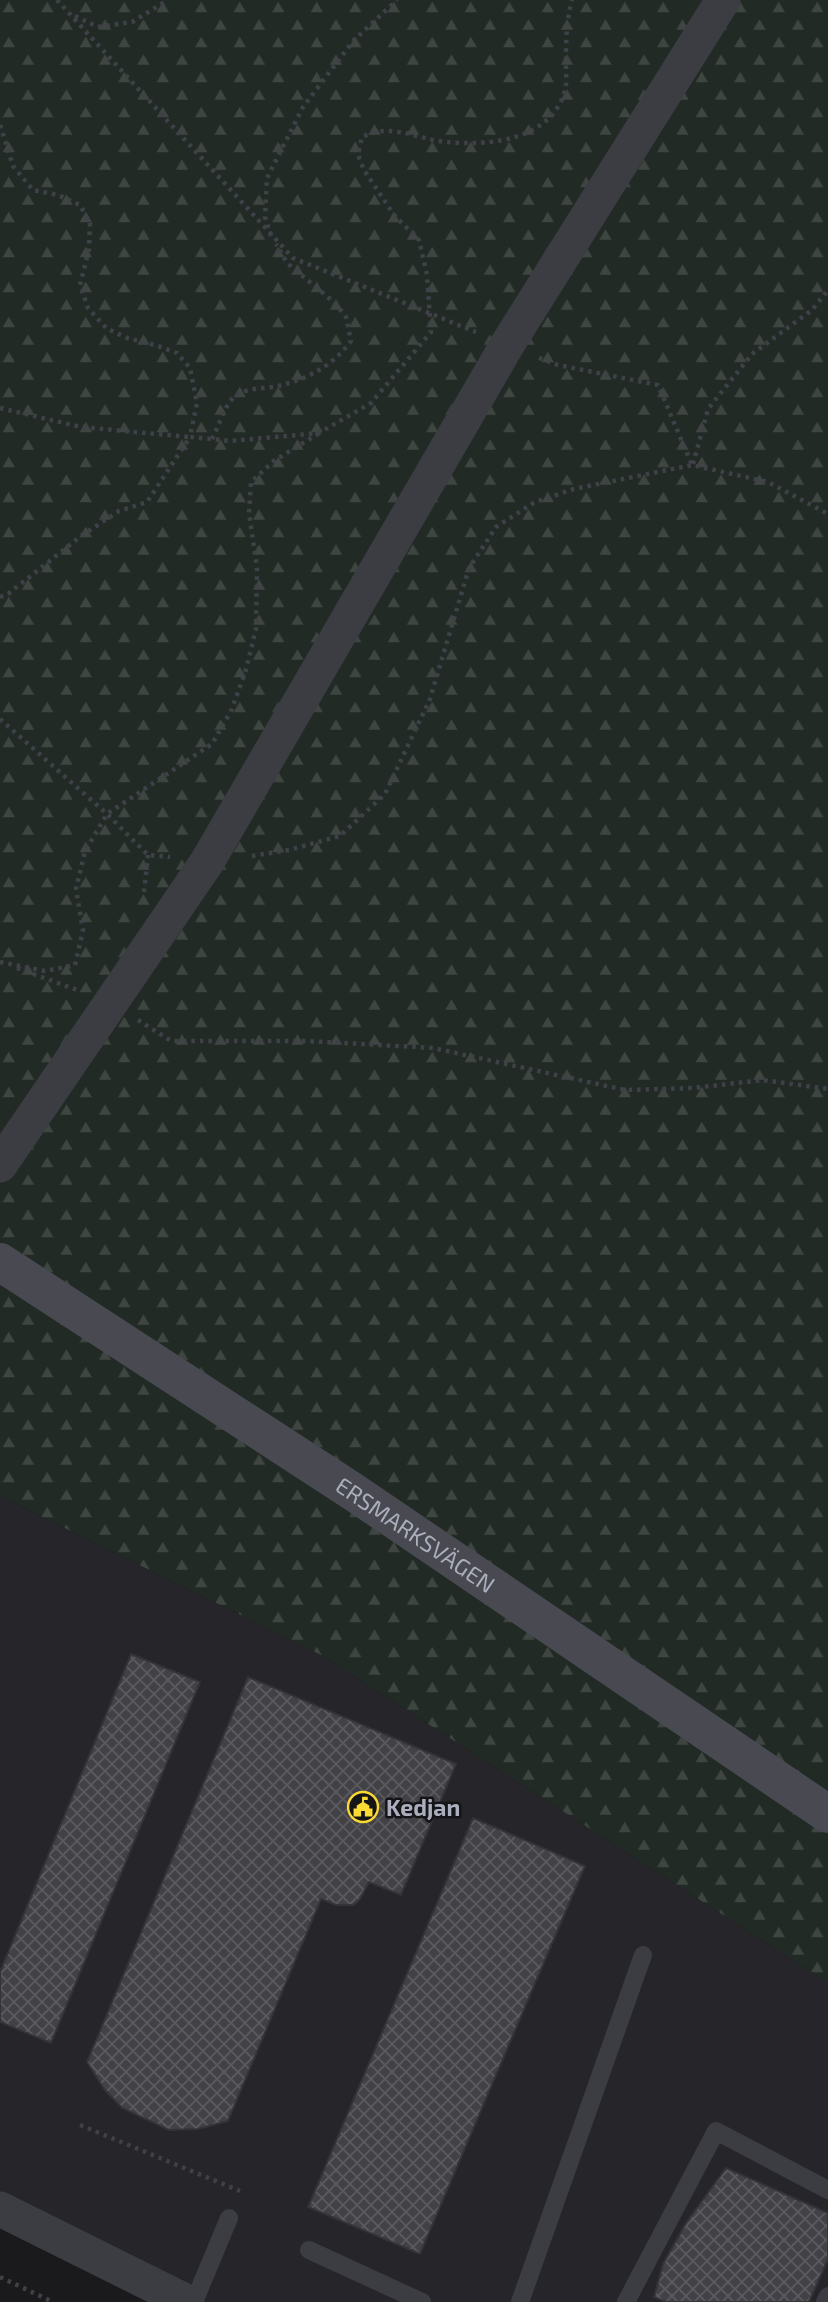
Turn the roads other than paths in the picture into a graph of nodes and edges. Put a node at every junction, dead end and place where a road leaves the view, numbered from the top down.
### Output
1 (723, 0) edge
2 (0, 1165) edge
3 (0, 1262) edge
4 (828, 1814) edge
5 (643, 1955) dead end
6 (828, 2190) edge
7 (0, 2209) edge
8 (229, 2218) dead end
9 (309, 2250) dead end
10 (828, 2296) edge
11 (187, 2302) edge
12 (194, 2302) edge
13 (422, 2302) edge
14 (520, 2302) edge
15 (626, 2302) edge
16 (825, 2302) edge

1 - 2 street
3 - 4 main road, ERSMARKSVÄGEN
5 - 14 lane
6 - 15 lane
7 - 11 street
8 - 12 lane
9 - 13 lane
10 - 16 lane

